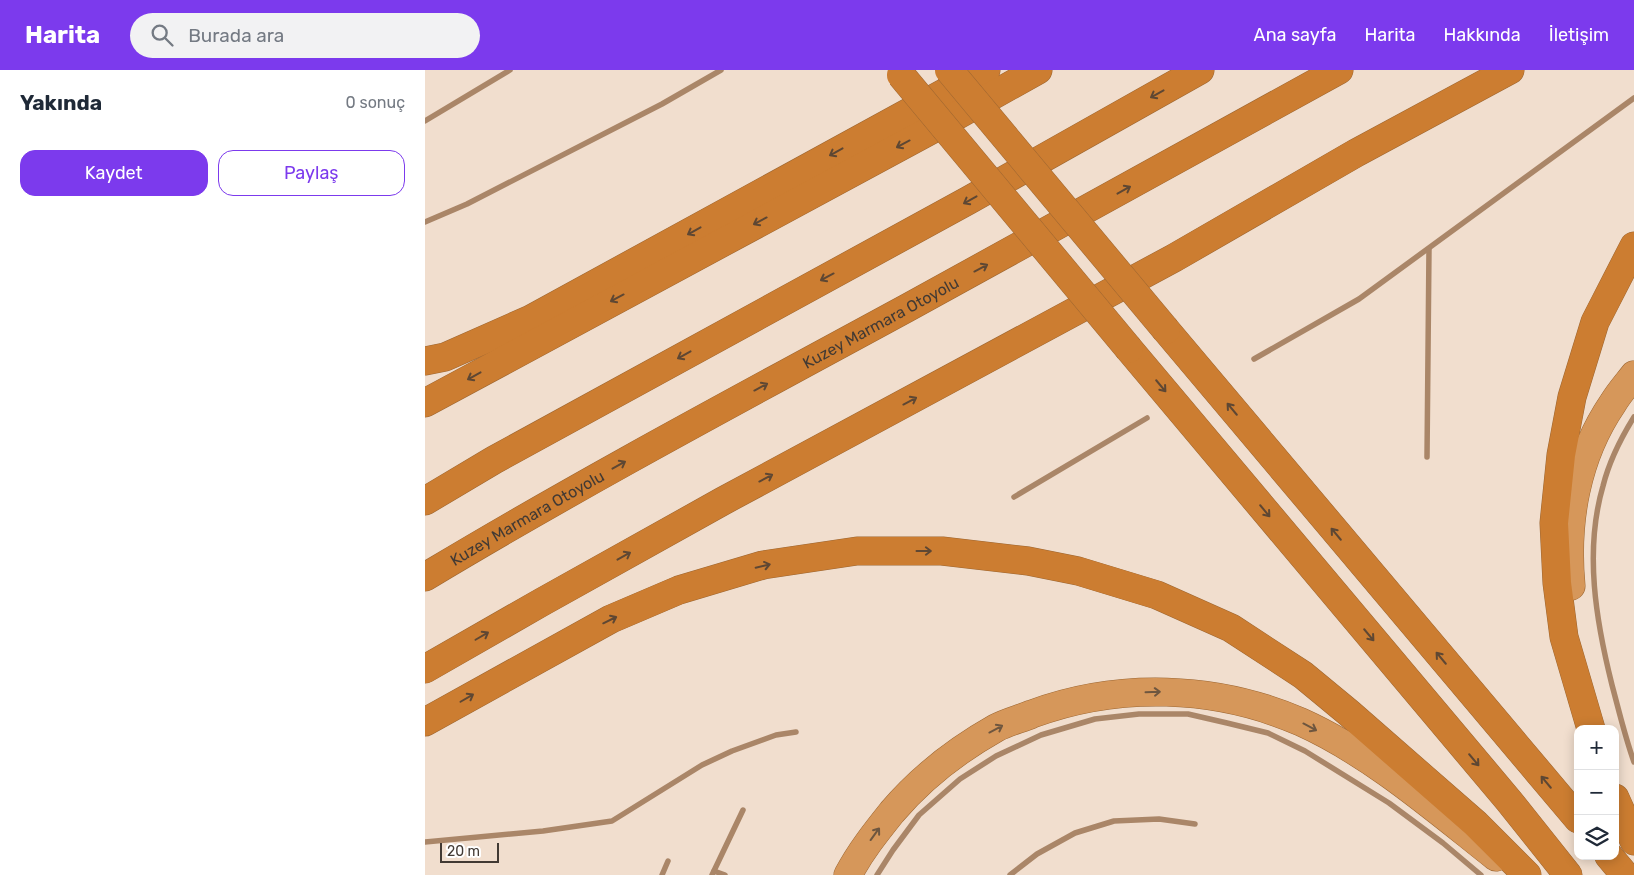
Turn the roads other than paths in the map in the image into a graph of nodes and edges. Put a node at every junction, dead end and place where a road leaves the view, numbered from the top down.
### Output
1 (949, 70) edge
2 (987, 70) edge
3 (1038, 70) edge
4 (1199, 70) edge
5 (1339, 70) edge
6 (1509, 70) edge
7 (899, 73) edge
8 (1634, 246) edge
9 (425, 361) edge
10 (1634, 375) edge
11 (425, 403) edge
12 (425, 502) edge
13 (425, 576) edge
14 (425, 669) edge
15 (1579, 685) junction
16 (425, 722) edge
17 (1590, 725) edge
18 (1619, 807) edge
19 (1575, 815) edge
20 (1634, 841) edge
21 (1612, 860) edge
22 (848, 875) edge
23 (1518, 875) edge
24 (1527, 875) edge
25 (1568, 875) edge
26 (1625, 875) edge

19 -> 1 highway, bridge
2 -> 9 highway
3 -> 11 highway
4 -> 12 highway
13 -> 5 highway, Kuzey Marmara Otoyolu
14 -> 6 highway
7 -> 25 highway, bridge
8 - 15 highway
10 - 15 highway
15 - 17 highway
16 -> 24 highway
18 - 20 highway
21 - 26 highway
22 -> 23 highway

